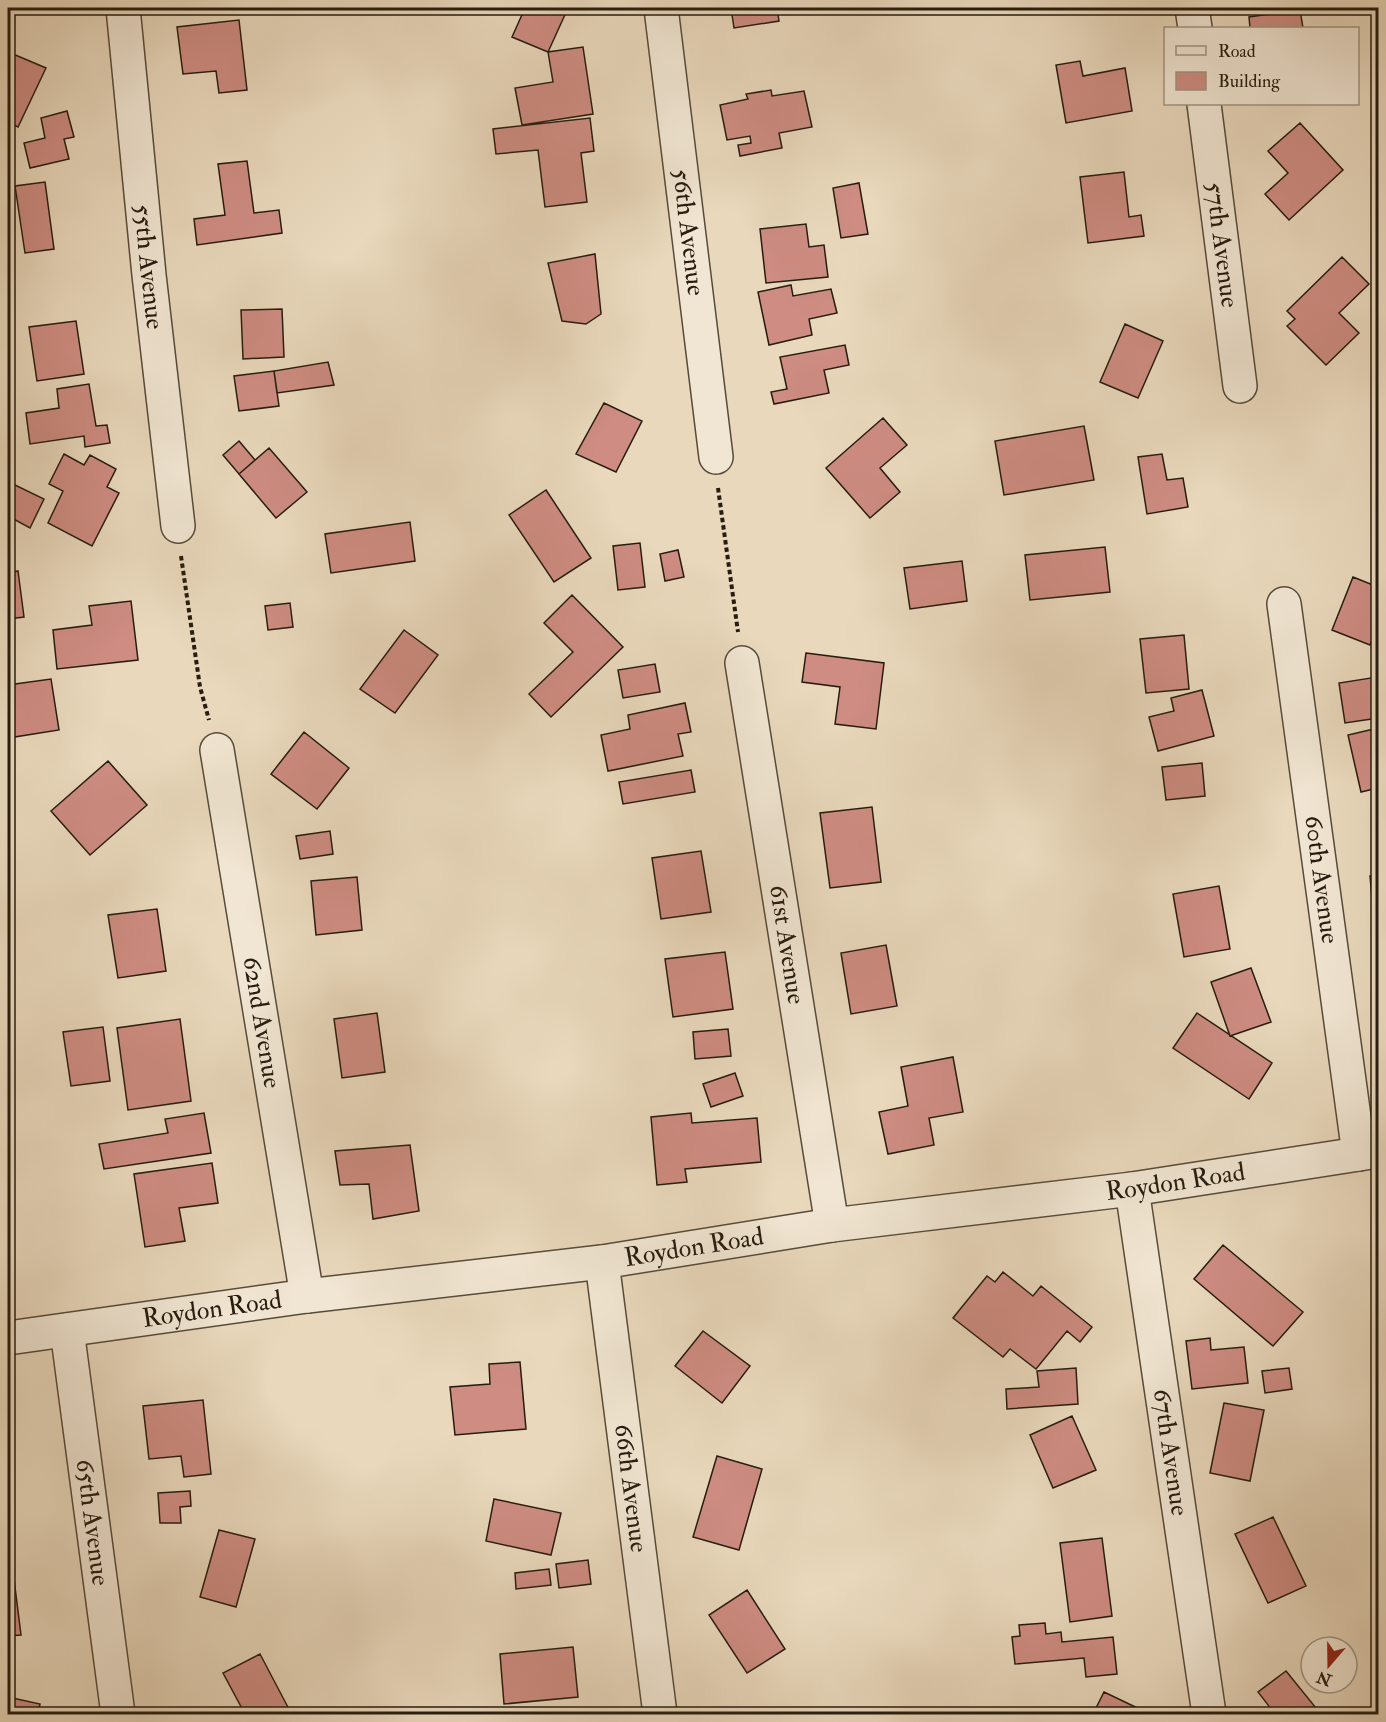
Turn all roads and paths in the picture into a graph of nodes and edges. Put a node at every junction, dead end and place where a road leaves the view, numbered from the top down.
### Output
1 (123, 8) edge
2 (661, 8) edge
3 (1192, 8) edge
4 (1195, 27) edge
5 (1204, 105) edge
6 (1240, 386) dead end
7 (716, 457) joint
8 (177, 526) joint
9 (1284, 604) dead end
10 (742, 663) joint
11 (217, 750) joint
12 (1369, 1152) edge
13 (1132, 1189) junction
14 (832, 1225) junction
15 (602, 1262) junction
16 (307, 1296) junction
17 (67, 1330) junction
18 (8, 1338) edge
19 (118, 1714) edge
20 (660, 1714) edge
21 (1209, 1714) edge

1 - 8 street, 55th Avenue
2 - 7 street, 56th Avenue
3 - 4 street
5 - 6 street, 57th Avenue
7 - 10 path
8 - 11 path
9 - 12 street, 60th Avenue
10 - 14 street, 61st Avenue
11 - 16 street, 62nd Avenue
12 - 13 street, Roydon Road
13 - 14 street, Roydon Road
13 - 21 street, 67th Avenue
14 - 15 street, Roydon Road
15 - 16 street, Roydon Road
15 - 20 street, 66th Avenue
16 - 17 street, Roydon Road
17 - 18 street, Roydon Road
17 - 19 street, 65th Avenue

